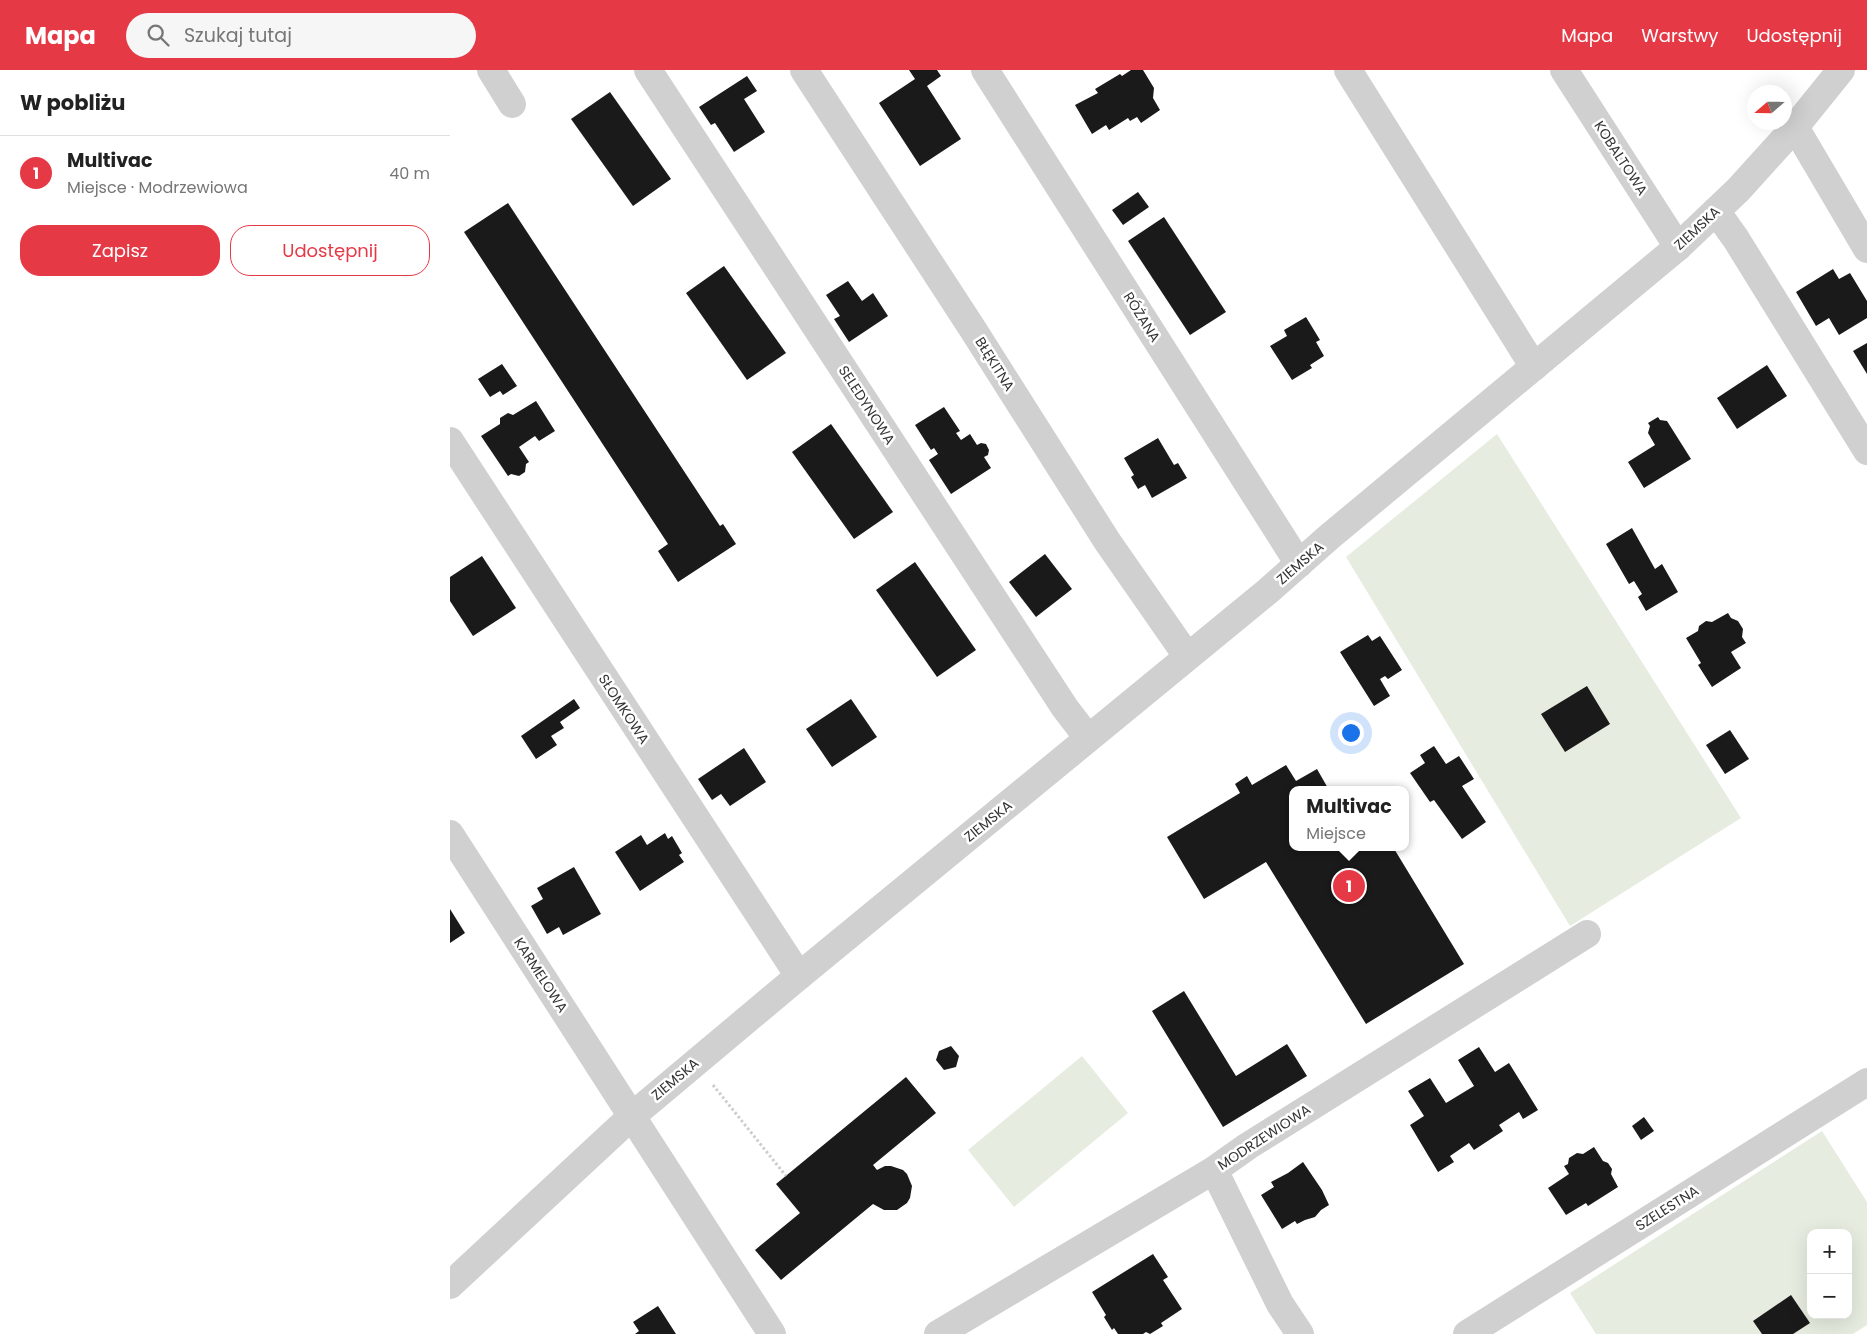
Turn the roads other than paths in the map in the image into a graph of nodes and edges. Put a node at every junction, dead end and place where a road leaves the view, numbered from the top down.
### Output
1 (491, 70) edge
2 (648, 70) edge
3 (804, 70) edge
4 (985, 70) edge
5 (1348, 70) edge
6 (1564, 70) edge
7 (1842, 70) edge
8 (512, 104) dead end
9 (1795, 127) junction
10 (1716, 211) junction
11 (1678, 247) junction
12 (1867, 249) edge
13 (1534, 367) junction
14 (450, 441) edge
15 (1867, 451) edge
16 (1299, 564) junction
17 (1187, 656) junction
18 (1088, 738) junction
19 (450, 834) edge
20 (1587, 934) dead end
21 (799, 976) junction
22 (1867, 1082) edge
23 (632, 1116) junction
24 (1214, 1170) junction
25 (450, 1285) edge
26 (772, 1334) edge
27 (938, 1334) edge
28 (1300, 1334) edge
29 (1468, 1334) edge

1 - 8 street
2 - 18 street, SELEDYNOWA
3 - 17 street, BŁĘKITNA
4 - 16 street, RÓŻANA
5 - 13 street
6 - 11 street, KOBALTOWA
7 - 9 street, ZIEMSKA
9 - 10 street, ZIEMSKA
9 - 12 street
10 - 11 street, ZIEMSKA
10 - 15 street
11 - 13 street, ZIEMSKA
13 - 16 street, ZIEMSKA
14 - 21 street, SŁOMKOWA
16 - 17 street, ZIEMSKA
17 - 18 street, ZIEMSKA
18 - 21 street, ZIEMSKA
19 - 23 street, KARMELOWA
20 - 24 street, MODRZEWIOWA
21 - 23 street, ZIEMSKA
22 - 29 street, SZELESTNA
23 - 25 street, ZIEMSKA
23 - 26 street, KARMELOWA
24 - 27 street, MODRZEWIOWA
24 - 28 street

